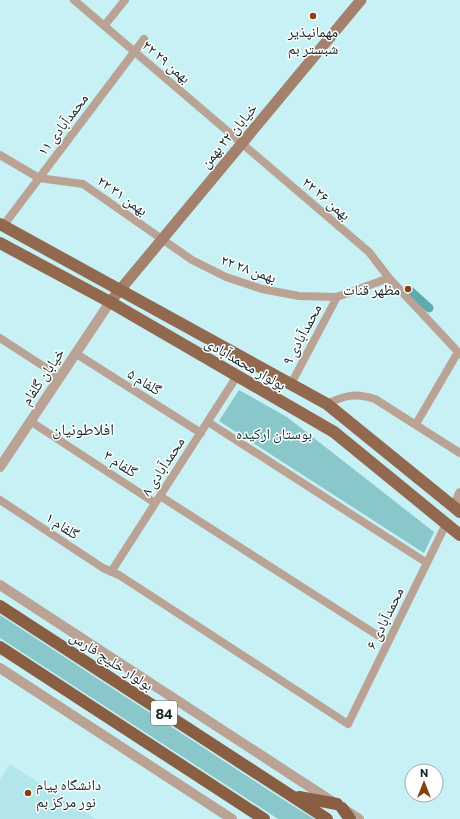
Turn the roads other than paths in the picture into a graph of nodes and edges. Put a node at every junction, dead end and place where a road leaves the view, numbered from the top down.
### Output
1 (74, 0) edge
2 (125, 0) edge
3 (361, 0) edge
4 (104, 26) junction
5 (144, 39) dead end
6 (134, 52) junction
7 (241, 143) junction
8 (0, 155) edge
9 (39, 178) junction
10 (2, 225) edge
11 (162, 238) junction
12 (0, 243) edge
13 (389, 278) junction
14 (119, 289) junction
15 (337, 297) junction
16 (110, 302) junction
17 (0, 338) edge
18 (459, 353) edge
19 (75, 354) junction
20 (237, 376) junction
21 (60, 377) junction
22 (290, 384) junction
23 (327, 404) junction
24 (30, 421) junction
25 (208, 422) junction
26 (416, 424) junction
27 (200, 433) junction
28 (460, 453) edge
29 (0, 467) edge
30 (460, 493) edge
31 (158, 499) junction
32 (0, 500) edge
33 (457, 510) edge
34 (446, 524) junction
35 (460, 535) edge
36 (427, 563) junction
37 (111, 572) junction
38 (0, 586) edge
39 (0, 606) edge
40 (388, 642) junction
41 (0, 647) edge
42 (0, 668) edge
43 (348, 724) joint
44 (292, 796) junction
45 (339, 806) junction
46 (232, 819) edge
47 (264, 819) edge
48 (327, 819) edge
49 (350, 819) edge
50 (359, 819) edge

1 - 4 street, ۲۲ بهمن ۲۹
2 - 4 street
3 - 7 main road, خیابان ۲۲ بهمن
4 - 6 street, ۲۲ بهمن ۲۹
5 - 6 street, محمدآبادی ۱۱
6 - 7 street, ۲۲ بهمن ۲۹
6 - 9 street, محمدآبادی ۱۱
7 - 11 main road, خیابان ۲۲ بهمن
7 - 13 street, ۲۲ بهمن ۲۶
8 - 9 street, ۲۲ بهمن ۳۱
9 - 10 street, محمدآبادی ۱۱
9 - 11 street, ۲۲ بهمن ۳۱
10 - 14 main road, بولوار محمدآبادی
11 - 14 main road, خیابان ۲۲ بهمن
11 - 15 street, ۲۲ بهمن ۲۸
12 - 16 main road, بولوار محمدآبادی
13 - 15 street
13 - 18 street, ۲۲ بهمن ۲۶
14 - 16 main road, خیابان ۲۲ بهمن
14 - 22 main road, بولوار محمدآبادی
15 - 22 street, محمدآبادی ۹
16 - 19 street, خیابان گلفام
16 - 20 main road, بولوار محمدآبادی
17 - 21 street
18 - 26 street
19 - 21 street, خیابان گلفام
19 - 27 street, گلفام ۵
20 - 25 street, محمدآبادی ۸
20 - 34 main road, بولوار محمدآبادی
21 - 24 street, خیابان گلفام
22 - 23 main road, بولوار محمدآبادی
23 - 26 street
23 - 33 main road, بولوار محمدآبادی
24 - 29 street, خیابان گلفام
24 - 31 street, گلفام ۳
25 - 27 street, محمدآبادی ۸
25 - 36 street
26 - 28 street
27 - 31 street, محمدآبادی ۸
30 - 33 street
31 - 37 street, محمدآبادی ۸
31 - 40 street, گلفام ۳
32 - 37 street, گلفام ۱
33 - 34 main road
34 - 35 main road, بولوار محمدآبادی
34 - 36 street, محمدآبادی ۶
36 - 40 street, محمدآبادی ۶
37 - 43 street, گلفام ۱
38 - 45 street
39 - 44 highway, بولوار خلیج فارس / 84
40 - 43 street, محمدآبادی ۶
41 - 47 highway, 84
42 - 46 street
44 - 45 highway
44 - 48 highway, بولوار خلیج فارس / 84
45 - 49 highway
45 - 50 street

